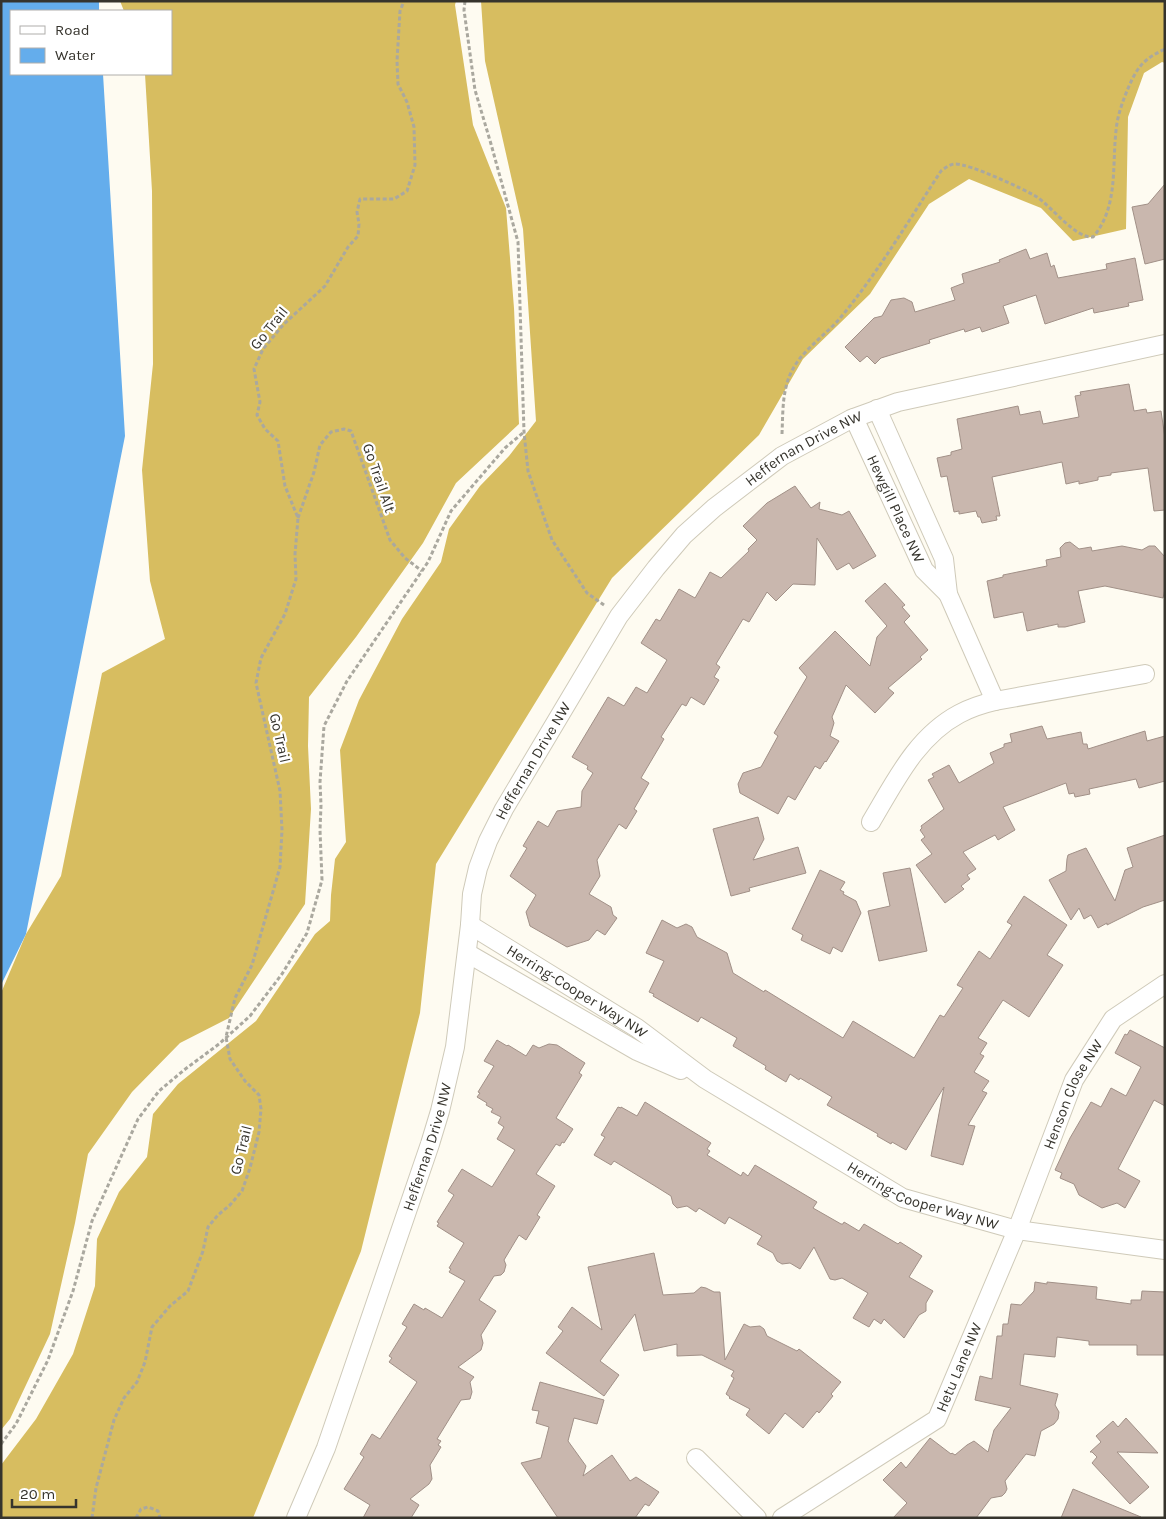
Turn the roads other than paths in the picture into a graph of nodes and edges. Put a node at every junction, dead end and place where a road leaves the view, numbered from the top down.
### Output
1 (1165, 344) edge
2 (877, 409) junction
3 (854, 418) junction
4 (948, 594) junction
5 (1144, 674) dead end
6 (995, 701) junction
7 (870, 822) dead end
8 (470, 925) junction
9 (467, 953) junction
10 (1165, 984) edge
11 (705, 1079) junction
12 (1017, 1230) junction
13 (1165, 1250) edge
14 (696, 1458) dead end
15 (296, 1518) edge
16 (757, 1518) edge
17 (782, 1518) edge

1 - 2 street, Heffernan Drive NW
2 - 3 street, Heffernan Drive NW
2 - 4 street, Hewgill Place NW
3 - 4 street, Hewgill Place NW
3 - 8 street, Heffernan Drive NW
4 - 6 street, Hewgill Place NW
5 - 6 street
6 - 7 street
8 - 9 street, Heffernan Drive NW
8 - 11 street, Herring-Cooper Way NW
9 - 11 street, Herring-Cooper Way NW
9 - 15 street, Heffernan Drive NW
10 - 12 street, Henson Close NW
11 - 12 street, Herring-Cooper Way NW
12 - 13 street, Herring-Cooper Way NW
12 - 17 street, Hetu Lane NW
14 - 16 street

